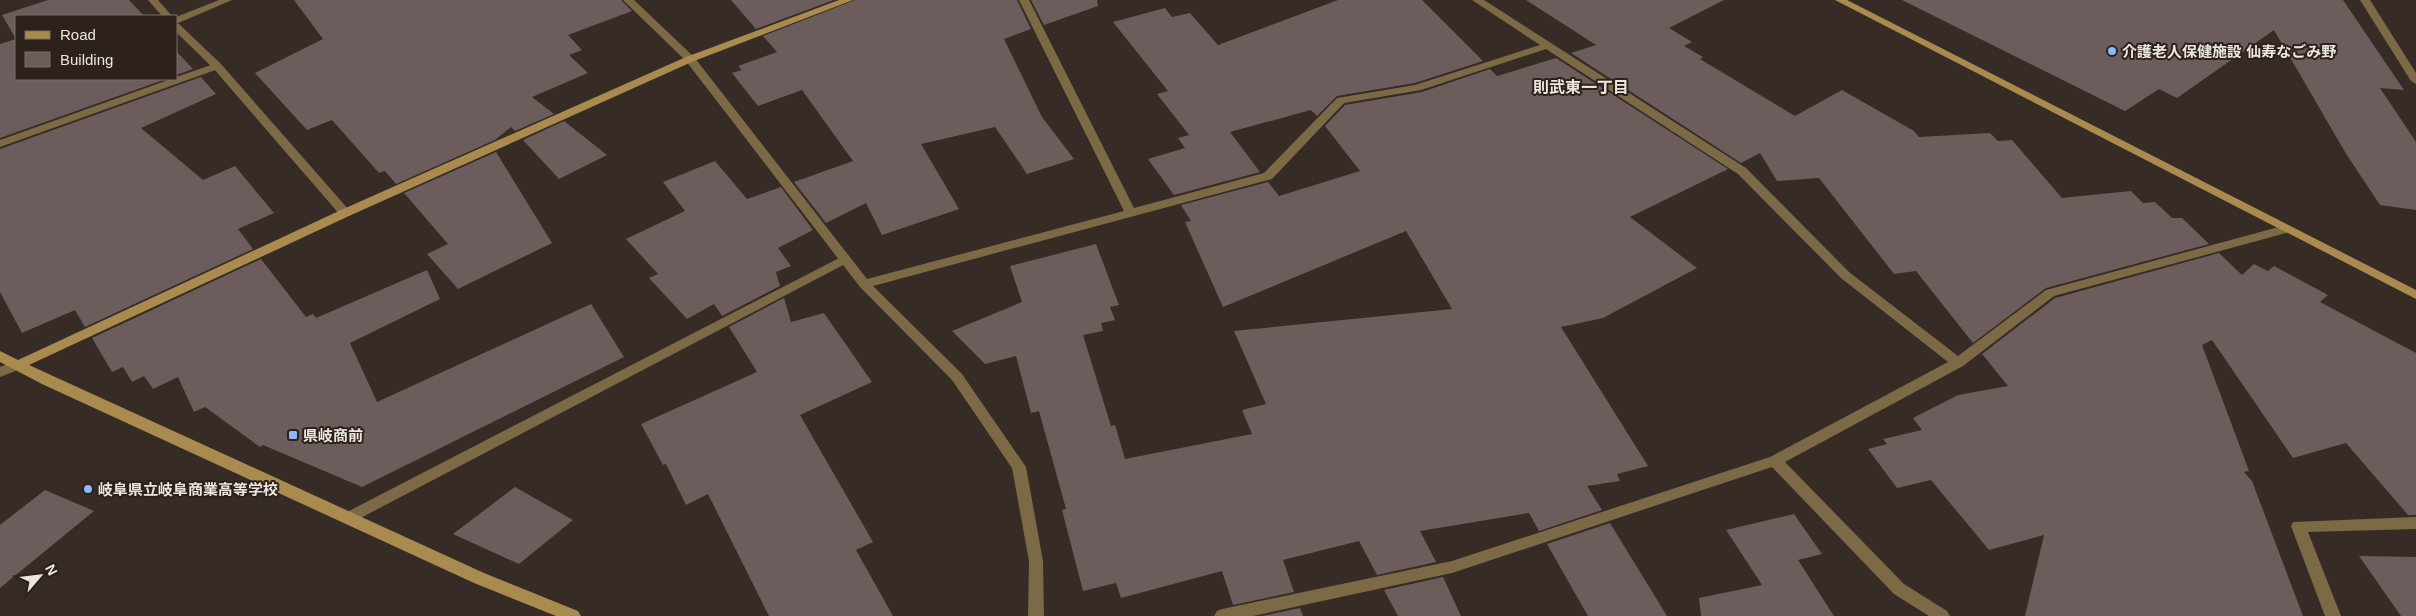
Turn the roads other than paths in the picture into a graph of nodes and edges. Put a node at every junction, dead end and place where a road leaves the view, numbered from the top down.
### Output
1 (153, 0) edge
2 (227, 0) edge
3 (628, 0) edge
4 (848, 0) edge
5 (1024, 0) edge
6 (1477, 0) edge
7 (1840, 0) edge
8 (2365, 0) edge
9 (166, 15) edge
10 (178, 20) edge
11 (178, 28) edge
12 (1549, 45) junction
13 (690, 59) junction
14 (217, 66) junction
15 (177, 80) edge
16 (178, 80) edge
17 (2416, 81) edge
18 (0, 144) edge
19 (1130, 212) junction
20 (346, 214) junction
21 (2286, 229) junction
22 (845, 259) junction
23 (864, 284) junction
24 (2416, 295) edge
25 (0, 356) edge
26 (1958, 363) junction
27 (18, 365) junction
28 (0, 372) edge
29 (1775, 461) junction
30 (348, 518) junction
31 (2416, 523) edge
32 (573, 616) edge
33 (1036, 616) edge
34 (1222, 616) edge
35 (1942, 616) edge
36 (2333, 616) edge

1 - 9 street
2 - 10 street
3 - 13 street
4 - 13 street
5 - 19 street
6 - 12 street
7 - 21 street
8 - 17 street
11 - 14 street
12 - 19 street
12 - 26 street
13 - 20 street
13 - 22 street
14 - 16 street
14 - 20 street
15 - 18 street
19 - 23 street
20 - 27 street
21 - 24 street
21 - 26 street
22 - 23 street
22 - 30 street
23 - 33 street
25 - 27 street
26 - 29 street
27 - 28 street
27 - 30 street
29 - 34 street
29 - 35 street
30 - 32 street
31 - 36 street

